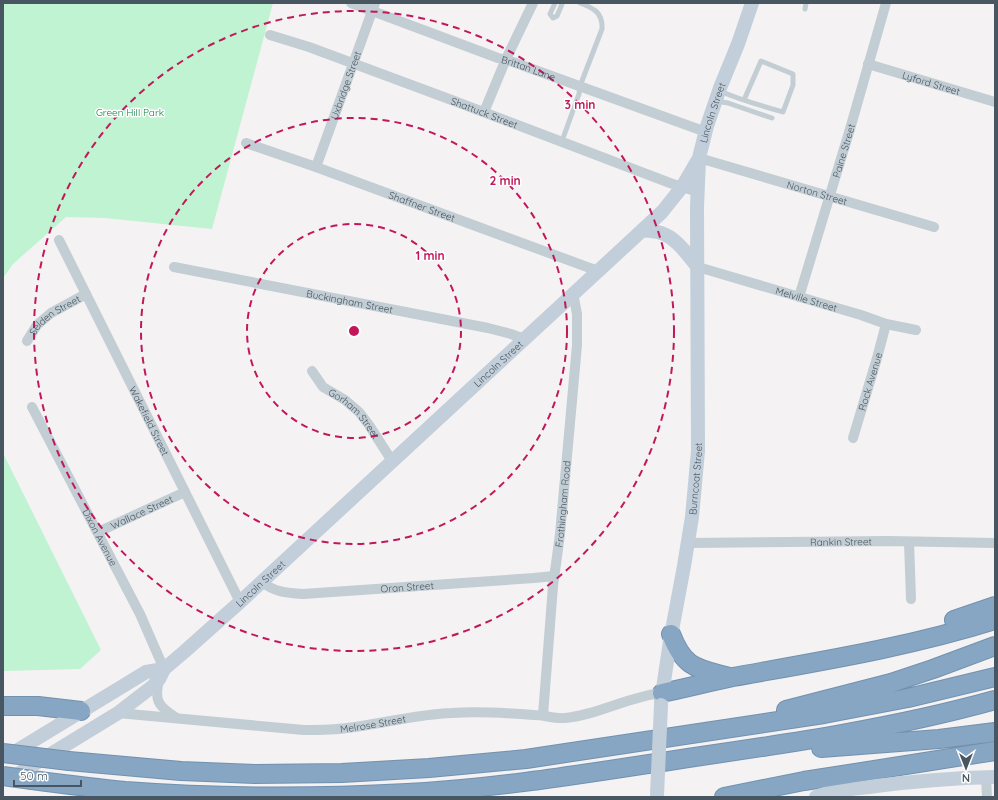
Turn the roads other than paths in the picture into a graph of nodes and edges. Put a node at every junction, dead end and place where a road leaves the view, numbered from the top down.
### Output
1 (351, 3) edge
2 (533, 3) edge
3 (554, 3) edge
4 (561, 3) edge
5 (580, 3) edge
6 (752, 3) edge
7 (806, 3) edge
8 (886, 3) edge
9 (373, 7) edge
10 (804, 9) dead end
11 (270, 35) dead end
12 (506, 60) junction
13 (353, 64) junction
14 (868, 64) junction
15 (580, 86) junction
16 (718, 96) junction
17 (744, 100) junction
18 (995, 102) edge
19 (484, 112) junction
20 (772, 118) dead end
21 (706, 132) junction
22 (562, 141) junction
23 (246, 143) dead end
24 (699, 158) junction
25 (316, 167) junction
26 (682, 187) junction
27 (698, 192) junction
28 (828, 197) junction
29 (934, 227) dead end
30 (643, 230) junction
31 (59, 240) dead end
32 (174, 267) dead end
33 (698, 267) junction
34 (598, 271) junction
35 (573, 293) junction
36 (86, 294) junction
37 (799, 297) junction
38 (886, 324) junction
39 (916, 330) dead end
40 (524, 339) junction
41 (27, 341) dead end
42 (312, 371) dead end
43 (32, 407) dead end
44 (853, 438) dead end
45 (392, 461) junction
46 (185, 492) junction
47 (98, 532) junction
48 (909, 542) junction
49 (688, 543) junction
50 (995, 543) edge
51 (554, 576) junction
52 (262, 582) junction
53 (911, 599) dead end
54 (240, 602) junction
55 (995, 606) edge
56 (995, 620) edge
57 (671, 634) junction
58 (995, 646) edge
59 (851, 656) junction
60 (162, 674) junction
61 (995, 676) edge
62 (732, 678) junction
63 (662, 699) junction
64 (995, 700) edge
65 (3, 706) edge
66 (81, 711) junction
67 (118, 713) junction
68 (543, 715) junction
69 (177, 718) junction
70 (995, 732) edge
71 (672, 737) junction
72 (995, 751) edge
73 (728, 752) junction
74 (3, 753) edge
75 (3, 759) edge
76 (3, 776) edge
77 (991, 777) edge
78 (3, 784) edge
79 (656, 796) edge
80 (724, 797) edge
81 (816, 797) edge
82 (987, 797) edge

1 - 9 street, Brittan Lane
2 - 12 street
3 - 4 lane
5 - 15 lane
6 - 16 main road, Lincoln Street
7 - 10 lane
8 - 14 street, Paine Street
9 - 12 street, Brittan Lane
9 - 13 street, Uxbridge Street
11 - 13 street, Shattuck Street
12 - 15 street, Brittan Lane
12 - 19 street
13 - 19 street, Shattuck Street
13 - 25 street, Uxbridge Street
14 - 18 street, Lyford Street
14 - 28 street, Paine Street
15 - 21 street, Brittan Lane
15 - 22 lane
16 - 17 lane
16 - 20 lane
16 - 21 main road, Lincoln Street
17 - 17 lane
19 - 22 street, Shattuck Street
21 - 24 main road, Lincoln Street
22 - 26 street, Shattuck Street
23 - 25 street, Shaffner Street
24 - 26 main road, Lincoln Street
24 - 27 main road, Burncoat Street
24 - 28 street, Norton Street
25 - 34 street, Shaffner Street
26 - 27 street, Shattuck Street
26 - 30 main road, Lincoln Street
27 - 33 main road, Burncoat Street
28 - 29 street, Norton Street
28 - 37 street, Paine Street
30 - 33 main road
30 - 34 main road, Lincoln Street
31 - 36 street, Wakefield Street
32 - 40 street, Buckingham Street
33 - 37 street, Melville Street
33 - 49 main road, Burncoat Street
34 - 35 main road, Lincoln Street
35 - 40 main road, Lincoln Street
35 - 51 street, Frothingham Road
36 - 41 street, Selden Street
36 - 46 street, Wakefield Street
37 - 38 street, Melville Street
38 - 39 street, Melville Street
38 - 44 street, Rock Avenue
40 - 45 main road, Lincoln Street
42 - 45 street, Gorham Street
43 - 47 street, Dixon Avenue
45 - 52 main road, Lincoln Street
46 - 47 street, Wallace Street
46 - 54 street, Wakefield Street
47 - 60 street, Dixon Avenue
48 - 49 street, Rankin Street
48 - 50 street, Rankin Street
48 - 53 street
49 - 57 main road, Burncoat Street
51 - 52 street, Oran Street
51 - 68 street, Frothingham Road
52 - 54 main road, Lincoln Street
54 - 60 main road, Lincoln Street
55 - 59 highway
56 - 59 highway
57 - 62 highway
57 - 63 main road, Burncoat Street
58 - 71 highway
59 - 62 highway
60 - 66 main road, Lincoln Street
60 - 67 main road, Lincoln Street
60 - 69 street
61 - 71 highway
62 - 63 highway
63 - 68 street, Melrose Street
63 - 79 main road, Burncoat Street, bridge
64 - 73 highway
65 - 66 highway
66 - 67 main road, Melrose Street
66 - 75 main road, Lincoln Street
67 - 69 street, Melrose Street
67 - 78 main road, Lincoln Street
68 - 69 street, Melrose Street
70 - 73 highway
71 - 74 highway, bridge
72 - 80 highway
73 - 76 highway, bridge
77 - 81 main road
77 - 82 street

